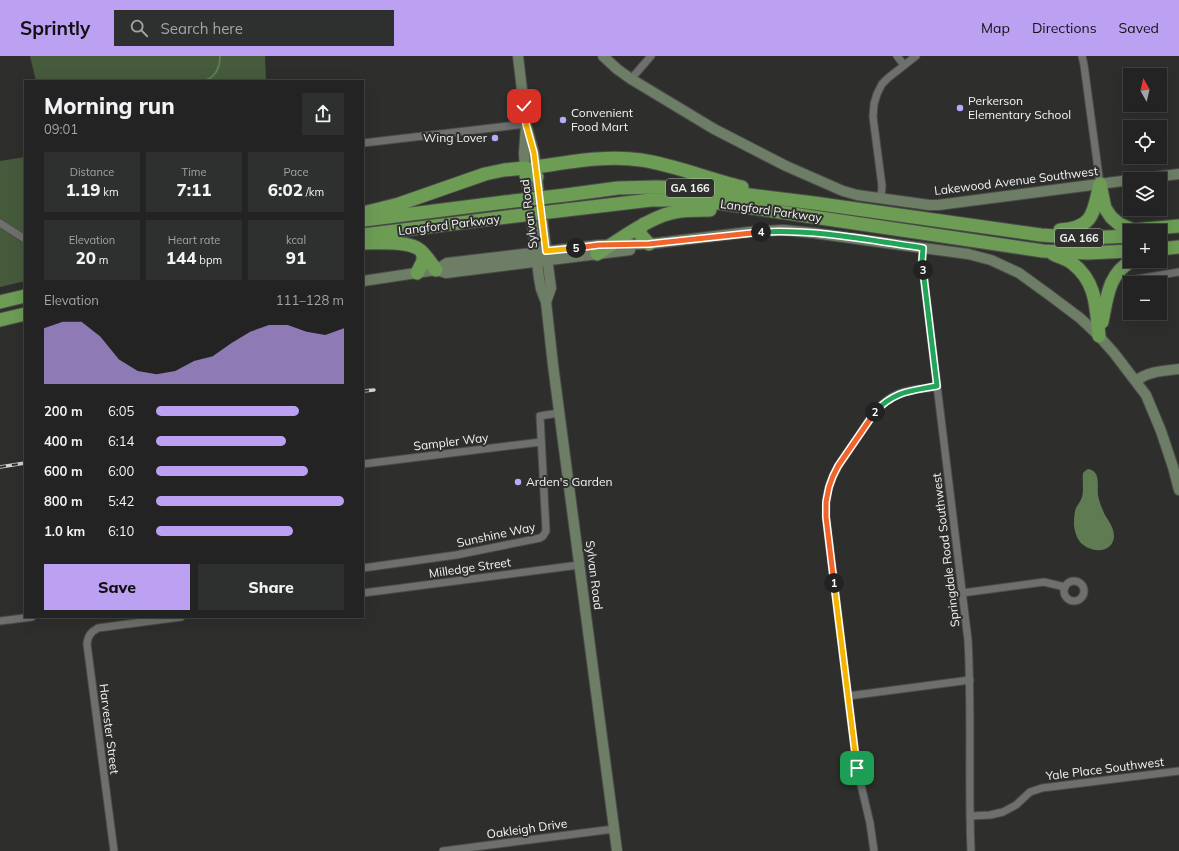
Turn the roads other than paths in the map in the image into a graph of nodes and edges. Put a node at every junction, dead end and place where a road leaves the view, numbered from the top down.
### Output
1 (518, 56) edge
2 (603, 56) edge
3 (651, 56) edge
4 (897, 56) edge
5 (916, 56) edge
6 (1082, 56) edge
7 (904, 66) junction
8 (631, 79) junction
9 (526, 124) junction
10 (364, 143) edge
11 (531, 172) junction
12 (1179, 174) edge
13 (1167, 175) edge
14 (1123, 181) edge
15 (1100, 184) junction
16 (881, 198) junction
17 (814, 203) junction
18 (773, 211) junction
19 (364, 213) edge
20 (364, 220) edge
21 (0, 224) edge
22 (644, 224) junction
23 (1179, 226) edge
24 (1179, 230) edge
25 (1027, 232) junction
26 (1167, 232) edge
27 (364, 235) edge
28 (1123, 236) edge
29 (24, 237) edge
30 (364, 243) edge
31 (649, 244) junction
32 (611, 245) junction
33 (1179, 247) edge
34 (923, 248) junction
35 (1167, 248) edge
36 (1043, 251) junction
37 (1123, 251) edge
38 (423, 254) junction
39 (597, 254) junction
40 (547, 256) junction
41 (536, 257) junction
42 (1123, 267) edge
43 (436, 270) junction
44 (1179, 272) edge
45 (417, 273) junction
46 (1155, 276) edge
47 (364, 281) edge
48 (24, 296) edge
49 (0, 302) edge
50 (546, 302) junction
51 (24, 314) edge
52 (0, 320) edge
53 (1099, 336) junction
54 (1179, 369) edge
55 (1136, 381) junction
56 (937, 386) junction
57 (560, 414) junction
58 (541, 442) junction
59 (364, 464) edge
60 (1179, 490) edge
61 (579, 565) junction
62 (364, 568) edge
63 (1064, 587) dead end
64 (364, 593) edge
65 (962, 593) junction
66 (24, 618) edge
67 (174, 618) edge
68 (0, 621) edge
69 (970, 680) junction
70 (848, 696) junction
71 (1179, 771) edge
72 (970, 816) junction
73 (614, 829) junction
74 (114, 851) edge
75 (443, 851) edge
76 (617, 851) edge
77 (874, 851) edge
78 (971, 851) edge

1 - 9 street, Sylvan Road
2 - 8 street, Lakewood Avenue Southwest
3 - 8 street
4 - 7 street
5 - 7 street
6 - 15 street
7 - 16 street
8 - 16 street, Lakewood Avenue Southwest
9 - 10 street
9 - 11 street, Sylvan Road
11 - 17 highway
11 - 19 highway
11 - 40 street, Sylvan Road
11 - 41 street, Sylvan Road
12 - 13 street
14 - 15 street, Lakewood Avenue Southwest
15 - 16 street, Lakewood Avenue Southwest
15 - 23 highway
15 - 25 highway
17 - 20 highway, Langford Parkway / GA 166, bridge
17 - 25 highway, Langford Parkway / GA 166
18 - 22 highway
18 - 27 highway, Langford Parkway / GA 166, bridge
18 - 36 highway, Langford Parkway / GA 166
21 - 29 street
22 - 31 highway
22 - 32 highway
24 - 26 highway
25 - 28 highway, Langford Parkway / GA 166
30 - 38 highway
31 - 32 street
31 - 34 street
31 - 39 street
32 - 39 highway
32 - 40 street
33 - 35 highway
34 - 53 street
34 - 56 street, Springdale Road Southwest
36 - 37 highway, Langford Parkway / GA 166
36 - 53 highway
38 - 43 highway
38 - 45 highway
39 - 40 street
40 - 41 street
40 - 50 street, Sylvan Road
41 - 43 street
41 - 50 street, Sylvan Road
42 - 53 highway
43 - 45 street
44 - 46 street
45 - 47 street
48 - 49 highway
50 - 57 street, Sylvan Road
51 - 52 highway
53 - 55 street
54 - 55 street
55 - 60 street
56 - 65 street, Springdale Road Southwest
56 - 70 street
57 - 58 street, Sunshine Way
57 - 61 street, Sylvan Road
58 - 59 street, Sampler Way
58 - 62 street, Sunshine Way
61 - 64 street, Milledge Street
61 - 73 street, Sylvan Road
63 - 65 street
65 - 69 street, Springdale Road Southwest
66 - 68 street
67 - 74 street, Harvester Street
69 - 70 street
69 - 72 street, Springdale Road Southwest
70 - 77 street
71 - 72 street, Yale Place Southwest
72 - 78 street, Springdale Road Southwest
73 - 75 street, Oakleigh Drive
73 - 76 street, Sylvan Road

